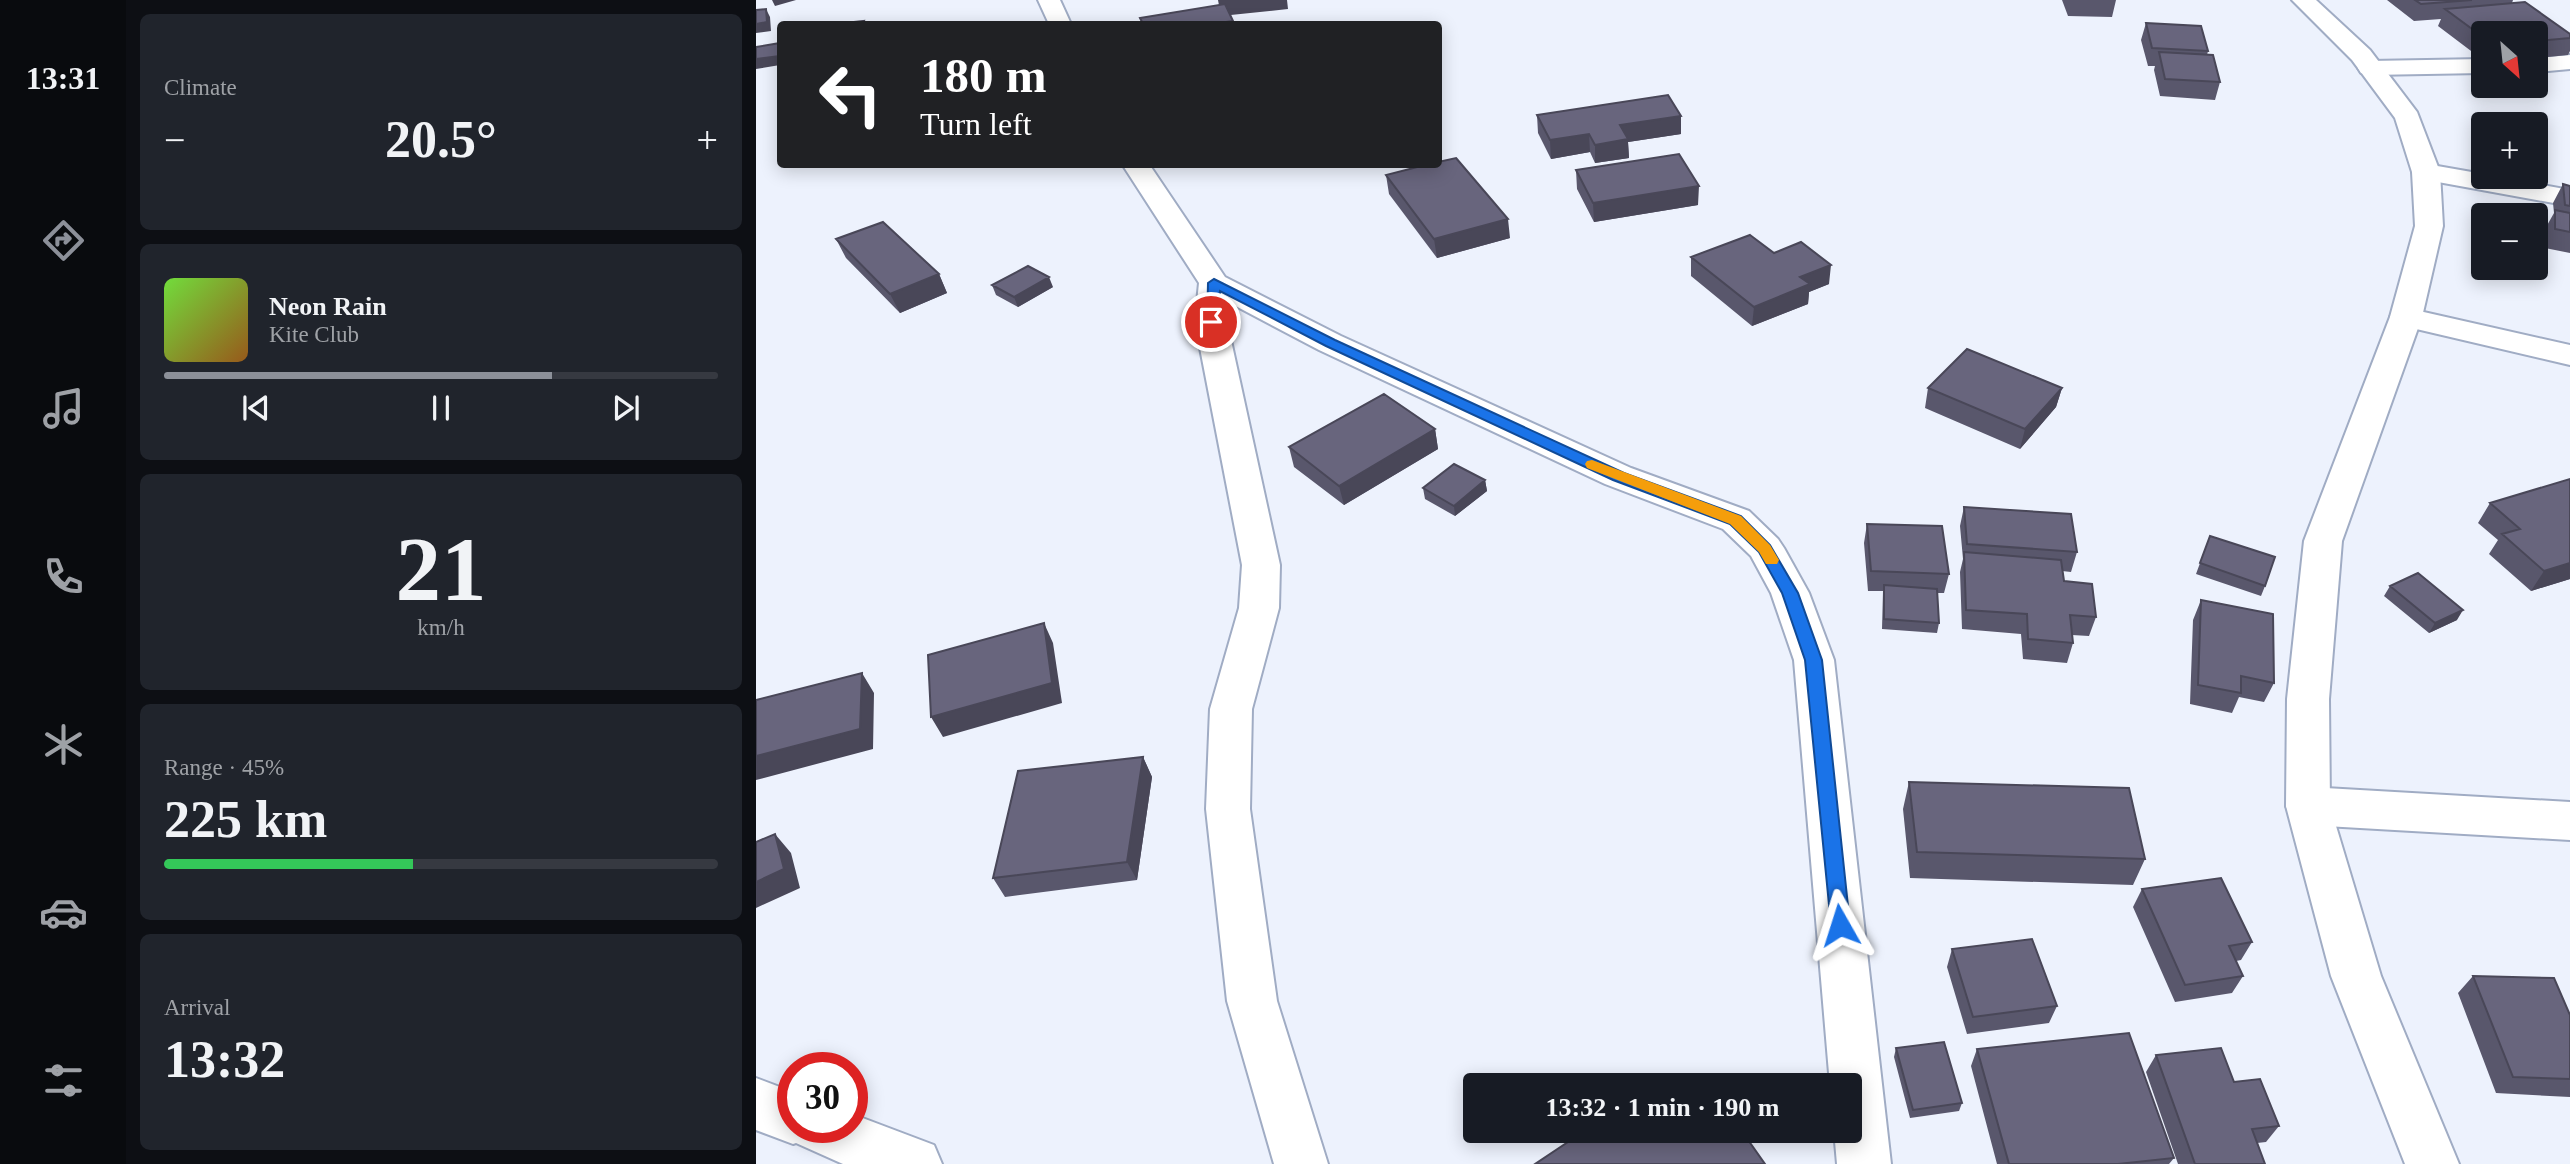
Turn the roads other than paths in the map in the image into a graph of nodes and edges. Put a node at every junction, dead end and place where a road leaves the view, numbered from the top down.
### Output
1 (1049, 0) edge
2 (2303, 0) edge
3 (1059, 21) edge
4 (2570, 62) edge
5 (2548, 65) edge
6 (2471, 66) edge
7 (2370, 68) junction
8 (1138, 168) edge
9 (2426, 172) junction
10 (2570, 198) edge
11 (1214, 283) junction
12 (2406, 317) junction
13 (2570, 355) edge
14 (2308, 806) junction
15 (2570, 821) edge
16 (756, 1104) edge
17 (777, 1112) edge
18 (859, 1143) edge
19 (915, 1164) edge
20 (1301, 1164) edge
21 (1864, 1164) edge
22 (2432, 1164) edge

1 - 3 street
2 - 7 street
4 - 5 street
6 - 7 street
7 - 9 street
8 - 11 street
9 - 10 street
9 - 12 street
11 - 20 street
11 - 21 street
12 - 13 street
12 - 14 street
14 - 15 street
14 - 22 street
16 - 17 street
18 - 19 street

